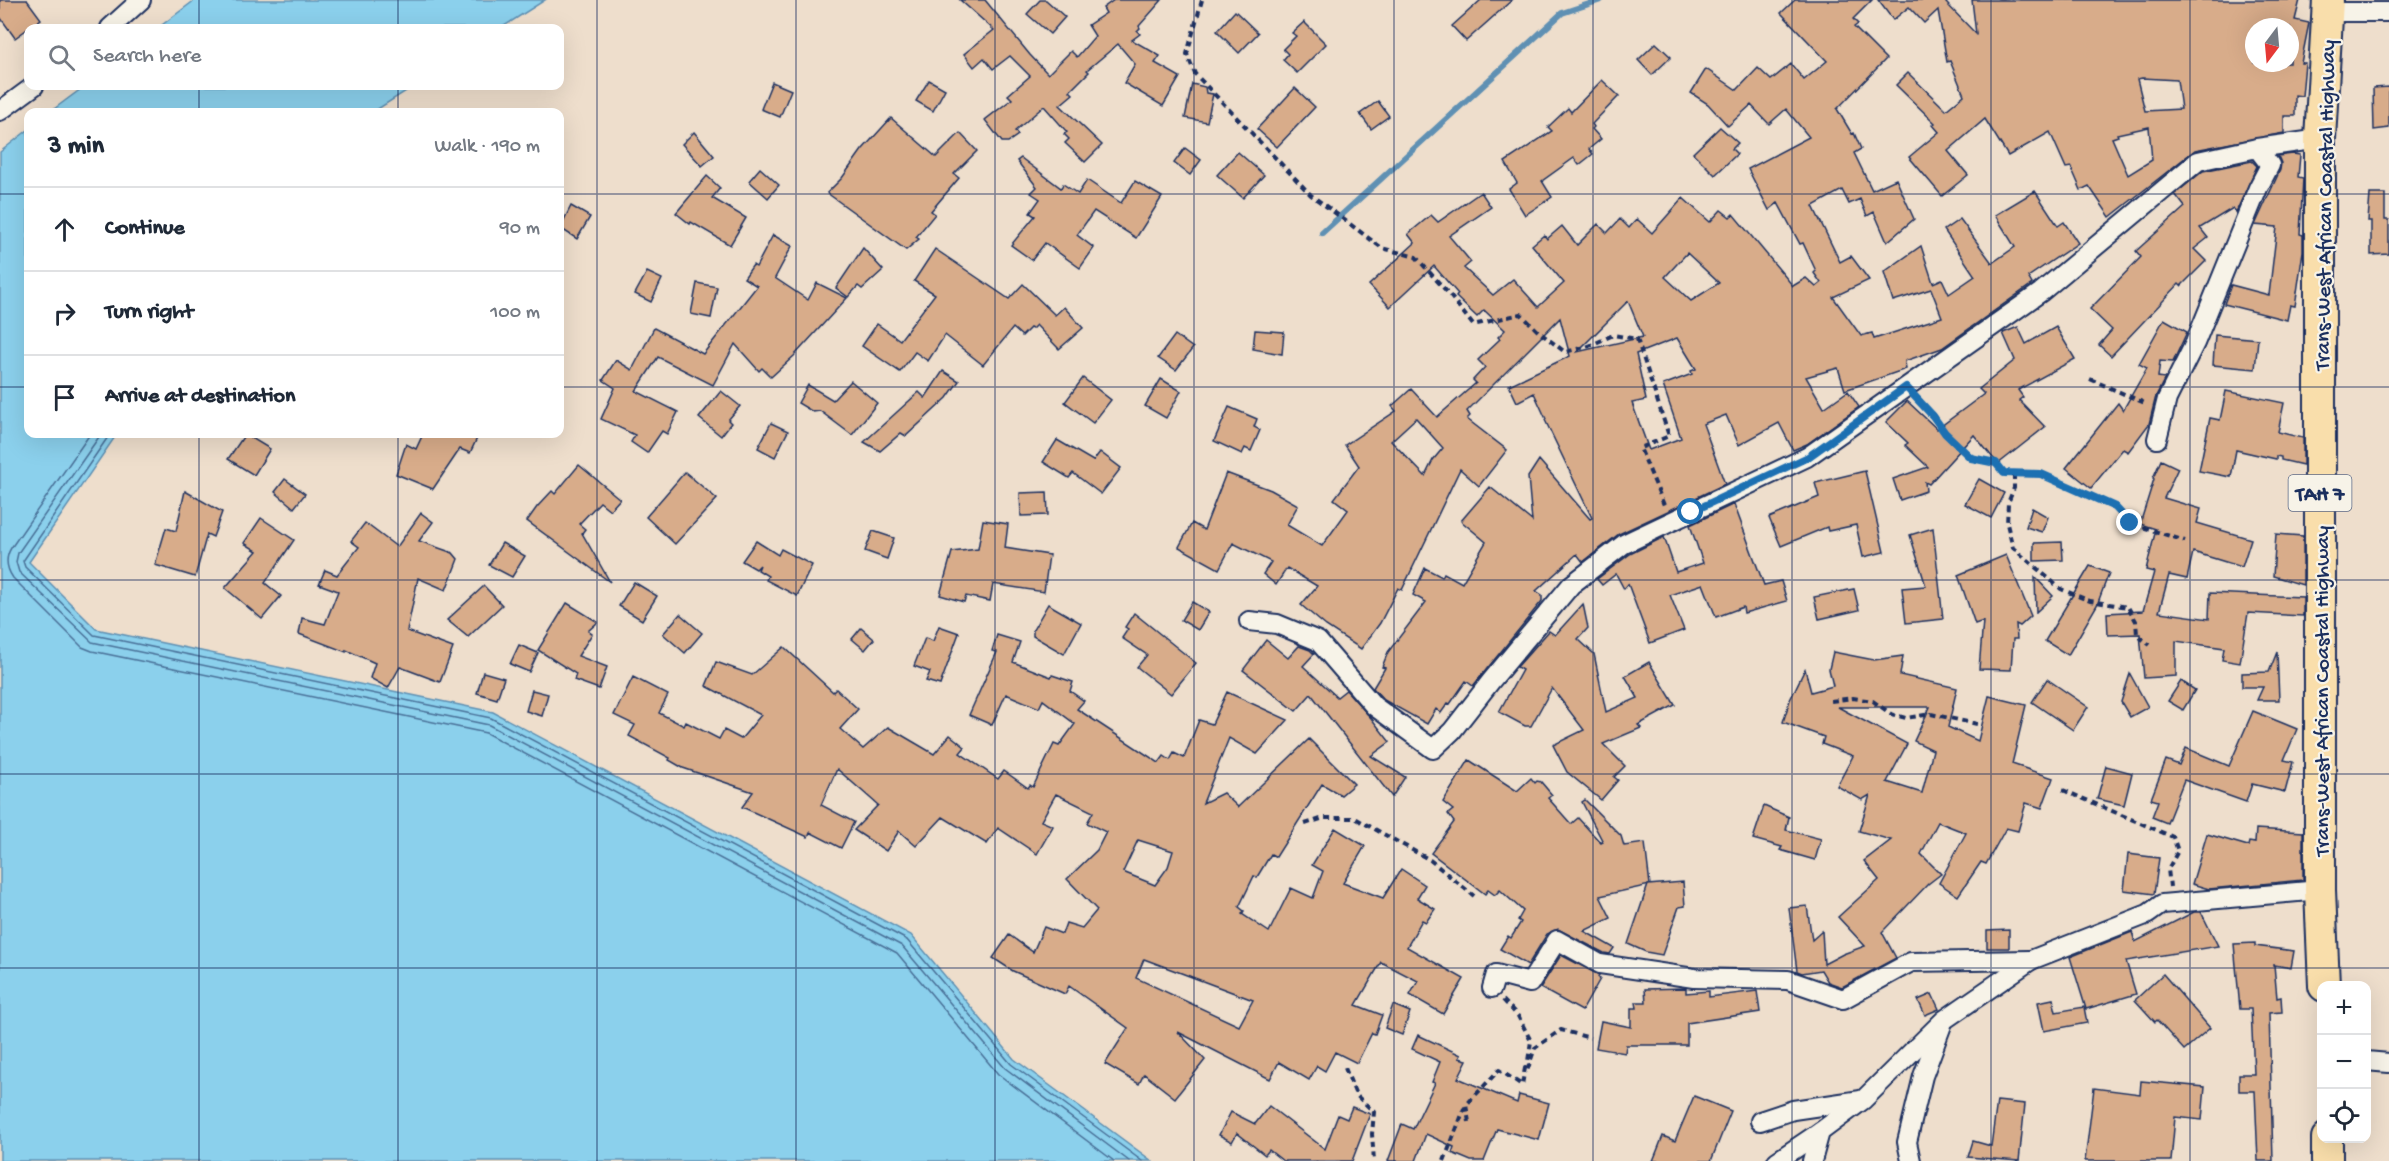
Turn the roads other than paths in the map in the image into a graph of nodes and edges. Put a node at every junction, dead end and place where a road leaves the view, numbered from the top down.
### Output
1 (141, 0) edge
2 (2328, 6) edge
3 (2389, 12) edge
4 (114, 24) edge
5 (29, 90) edge
6 (0, 111) edge
7 (2320, 140) junction
8 (2257, 148) junction
9 (2157, 439) dead end
10 (1249, 621) dead end
11 (2320, 890) junction
12 (2031, 960) junction
13 (2324, 981) edge
14 (1492, 988) road end
15 (1944, 1020) junction
16 (2371, 1061) edge
17 (2389, 1063) edge
18 (1863, 1100) junction
19 (1760, 1121) dead end
20 (1820, 1131) junction
21 (2327, 1143) edge
22 (1777, 1161) edge
23 (1812, 1161) edge
24 (1911, 1161) edge
25 (2327, 1161) edge

1 - 4 street
2 - 3 street
2 - 7 highway, Trans-West African Coastal Highway / TAH 7
5 - 6 street
7 - 8 street
7 - 11 highway, Trans-West African Coastal Highway / TAH 7
8 - 9 street
8 - 10 street
11 - 12 street
11 - 13 highway, Trans-West African Coastal Highway / TAH 7
12 - 14 street
12 - 15 street
15 - 18 street
15 - 24 street
16 - 17 street
18 - 19 street
18 - 20 street
20 - 22 street
20 - 23 street
21 - 25 highway

